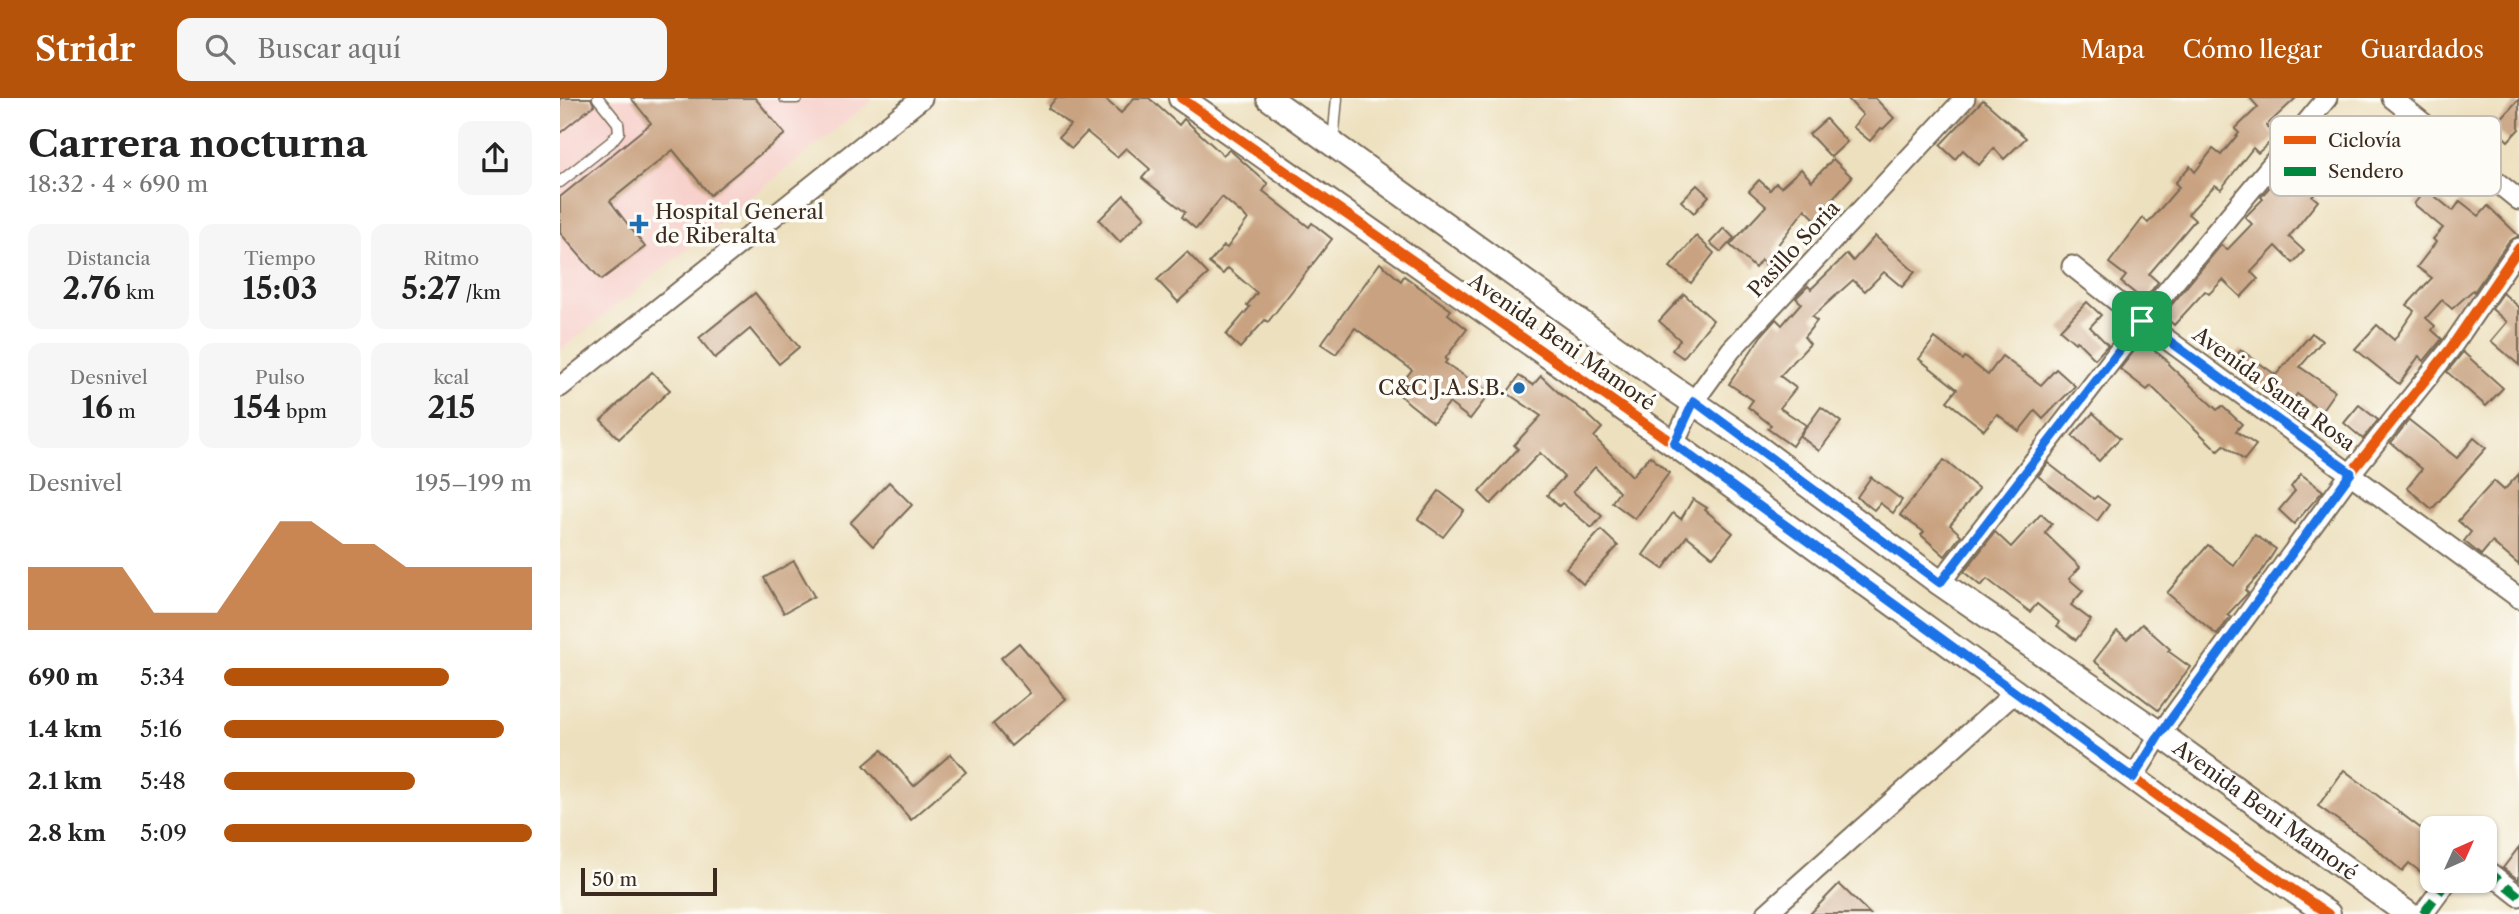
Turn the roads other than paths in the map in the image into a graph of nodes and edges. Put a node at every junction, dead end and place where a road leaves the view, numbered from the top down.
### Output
1 (598, 98) edge
2 (785, 98) edge
3 (797, 98) edge
4 (922, 98) edge
5 (1181, 98) edge
6 (1269, 98) edge
7 (1337, 98) edge
8 (1965, 98) edge
9 (2327, 98) edge
10 (2392, 98) edge
11 (2312, 116) edge
12 (2414, 116) edge
13 (1333, 142) junction
14 (2270, 167) edge
15 (560, 182) edge
16 (2501, 186) edge
17 (2519, 200) edge
18 (2519, 248) edge
19 (2072, 265) dead end
20 (2142, 321) junction
21 (560, 387) edge
22 (1694, 401) junction
23 (1674, 444) junction
24 (2351, 473) junction
25 (1940, 583) junction
26 (2519, 598) edge
27 (2017, 691) junction
28 (2160, 734) junction
29 (2133, 778) junction
30 (2497, 879) edge
31 (2433, 893) edge
32 (2519, 896) edge
33 (1766, 914) edge
34 (2328, 914) edge
35 (2410, 914) edge

1 - 15 lane
2 - 3 lane
4 - 21 street
5 - 23 street, Avenida Beni Mamoré
6 - 13 street, Avenida Beni Mamoré
7 - 13 lane
8 - 22 street, Pasillo Soria
9 - 11 street
10 - 12 street
13 - 22 street, Avenida Beni Mamoré
14 - 20 street
16 - 17 street
18 - 24 street
19 - 20 street, Avenida Santa Rosa
20 - 24 street, Avenida Santa Rosa
20 - 25 street
22 - 23 street, Pasillo Soria
22 - 25 street, Avenida Beni Mamoré
23 - 27 street, Avenida Beni Mamoré
24 - 26 street, Avenida Santa Rosa
24 - 28 street
25 - 28 street, Avenida Beni Mamoré
27 - 29 street, Avenida Beni Mamoré
27 - 33 street
28 - 29 street
28 - 35 street, Avenida Beni Mamoré
29 - 34 street, Avenida Beni Mamoré
30 - 32 street
31 - 35 street

